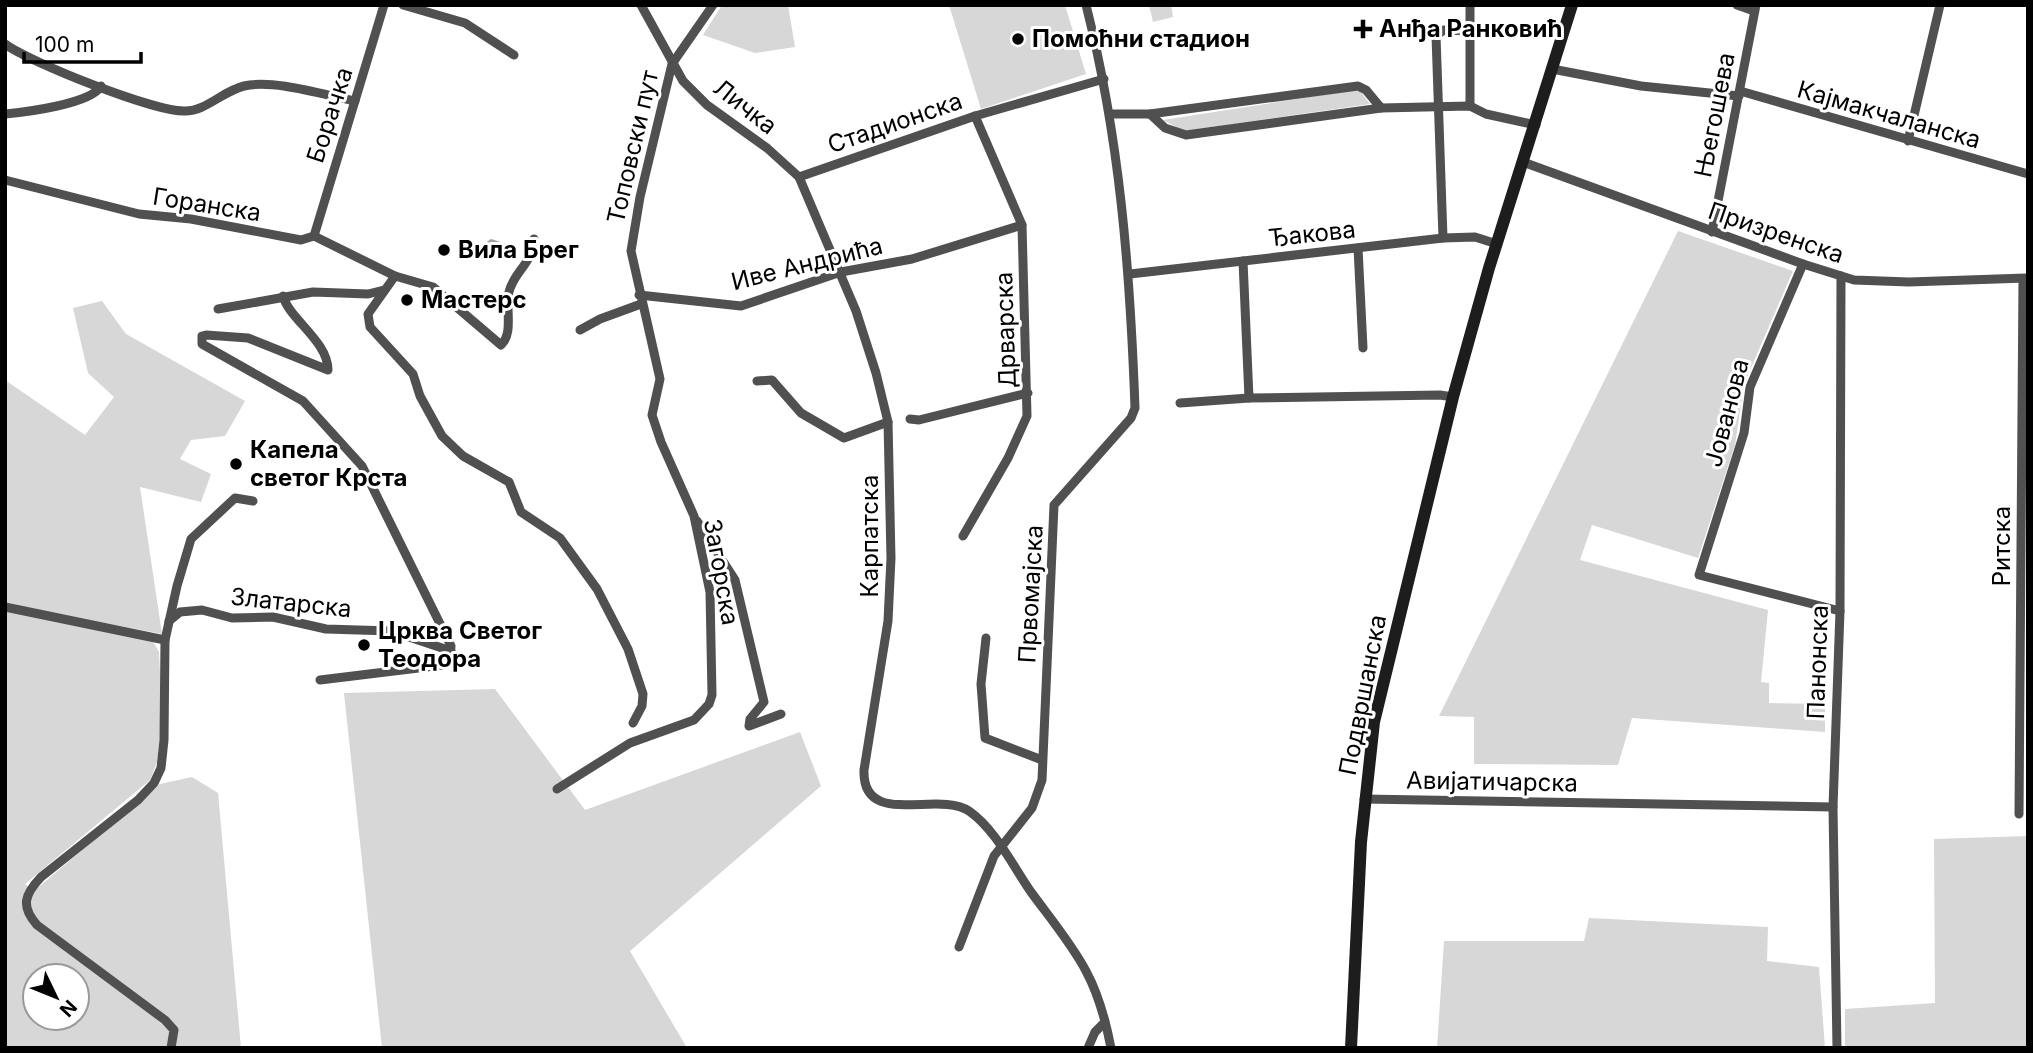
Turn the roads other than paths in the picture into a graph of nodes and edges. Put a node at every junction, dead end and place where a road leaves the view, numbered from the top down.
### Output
1 (384, 5) edge
2 (403, 5) edge
3 (641, 5) edge
4 (713, 5) edge
5 (1086, 5) edge
6 (1470, 5) edge
7 (1572, 5) edge
8 (1737, 5) edge
9 (1940, 5) edge
10 (1755, 8) edge
11 (1470, 31) junction
12 (5, 44) edge
13 (514, 55) dead end
14 (672, 64) junction
15 (1552, 69) junction
16 (1104, 79) junction
17 (101, 86) junction
18 (1740, 94) junction
19 (355, 101) junction
20 (1438, 106) junction
21 (1470, 106) junction
22 (1381, 108) junction
23 (5, 114) edge
24 (1111, 114) junction
25 (1150, 114) junction
26 (975, 116) junction
27 (1536, 125) junction
28 (1908, 141) junction
29 (1523, 162) junction
30 (2028, 174) edge
31 (799, 177) junction
32 (5, 180) edge
33 (1504, 221) junction
34 (1022, 225) junction
35 (1712, 232) junction
36 (314, 236) junction
37 (1475, 237) junction
38 (1443, 238) junction
39 (534, 239) dead end
40 (631, 240) joint
41 (1497, 244) junction
42 (1358, 248) junction
43 (1242, 261) junction
44 (1802, 264) junction
45 (841, 272) junction
46 (1130, 274) junction
47 (395, 276) junction
48 (1842, 276) junction
49 (2025, 279) edge
50 (384, 290) junction
51 (283, 296) junction
52 (640, 299) junction
53 (218, 309) dead end
54 (580, 330) dead end
55 (1363, 348) dead end
56 (757, 381) dead end
57 (1028, 393) junction
58 (1453, 397) junction
59 (1249, 398) junction
60 (1180, 403) dead end
61 (910, 419) dead end
62 (888, 422) junction
63 (253, 501) dead end
64 (694, 516) junction
65 (963, 536) dead end
66 (5, 607) edge
67 (1840, 611) junction
68 (169, 621) junction
69 (986, 638) dead end
70 (164, 640) junction
71 (451, 651) junction
72 (320, 680) dead end
73 (781, 714) dead end
74 (634, 723) dead end
75 (1042, 760) junction
76 (557, 789) dead end
77 (1364, 799) junction
78 (1833, 807) junction
79 (2019, 814) dead end
80 (1000, 846) junction
81 (959, 947) dead end
82 (1105, 1022) junction
83 (171, 1048) edge
84 (1088, 1048) edge
85 (1111, 1048) edge
86 (1351, 1048) edge
87 (1837, 1048) edge

1 - 19 street, Борачка
2 - 13 street
3 - 14 street, Личка
4 - 14 street
5 - 16 street, Првомајска
6 - 11 street
7 - 15 street, Подвршанска
8 - 10 street
9 - 28 street
10 - 18 street, Његошева
11 - 20 street
11 - 21 street
12 - 17 street
14 - 31 street, Личка
14 - 40 street, Топовски пут
15 - 18 street, Кајмакчаланска
15 - 27 street, Подвршанска
16 - 24 street, Првомајска
16 - 26 street, Стадионска
17 - 19 street
17 - 23 street
18 - 28 street, Кајмакчаланска
18 - 35 street, Његошева
19 - 36 street, Борачка
20 - 21 street
20 - 22 street
20 - 38 street
21 - 27 street
22 - 25 street
22 - 25 street
24 - 25 street
24 - 46 street, Првомајска
26 - 31 street, Стадионска
26 - 34 street, Дрварска
27 - 29 street, Подвршанска
28 - 30 street, Кајмакчаланска
29 - 33 street, Подвршанска
29 - 35 street, Призренска
31 - 45 street
32 - 36 street, Горанска
33 - 37 street
33 - 41 street, Подвршанска
34 - 45 street, Иве Андрића
34 - 57 street, Дрварска
35 - 44 street, Призренска
36 - 47 street, Горанска
37 - 38 street, Ђакова
37 - 41 street, Ђакова
38 - 42 street, Ђакова
39 - 47 street, Горанска
40 - 52 street, Загорска
41 - 58 street, Подвршанска
42 - 43 street, Ђакова
42 - 55 street
43 - 46 street, Ђакова
43 - 59 street
44 - 48 street, Призренска
44 - 67 street, Јованова
45 - 52 street, Иве Андрића
45 - 62 street, Карпатска
46 - 75 street, Првомајска
47 - 50 street
48 - 49 street, Призренска
48 - 67 street, Панонска
49 - 79 street, Ритска
50 - 51 street
50 - 74 street
51 - 53 street
51 - 71 street
52 - 54 street, Иве Андрића
52 - 64 street, Загорска
56 - 62 street
57 - 61 street
57 - 65 street, Дрварска
58 - 59 street
58 - 77 street, Подвршанска
59 - 60 street
62 - 80 street, Карпатска
63 - 68 street
64 - 73 street
64 - 76 street, Загорска
66 - 70 street
67 - 78 street, Панонска
68 - 70 street
68 - 71 street, Златарска
69 - 75 street
70 - 83 street
71 - 72 street
75 - 80 street, Првомајска
77 - 78 street, Авијатичарска
77 - 86 street, Подвршанска
78 - 87 street, Панонска
80 - 81 street, Првомајска
80 - 82 street
82 - 84 street
82 - 85 street

